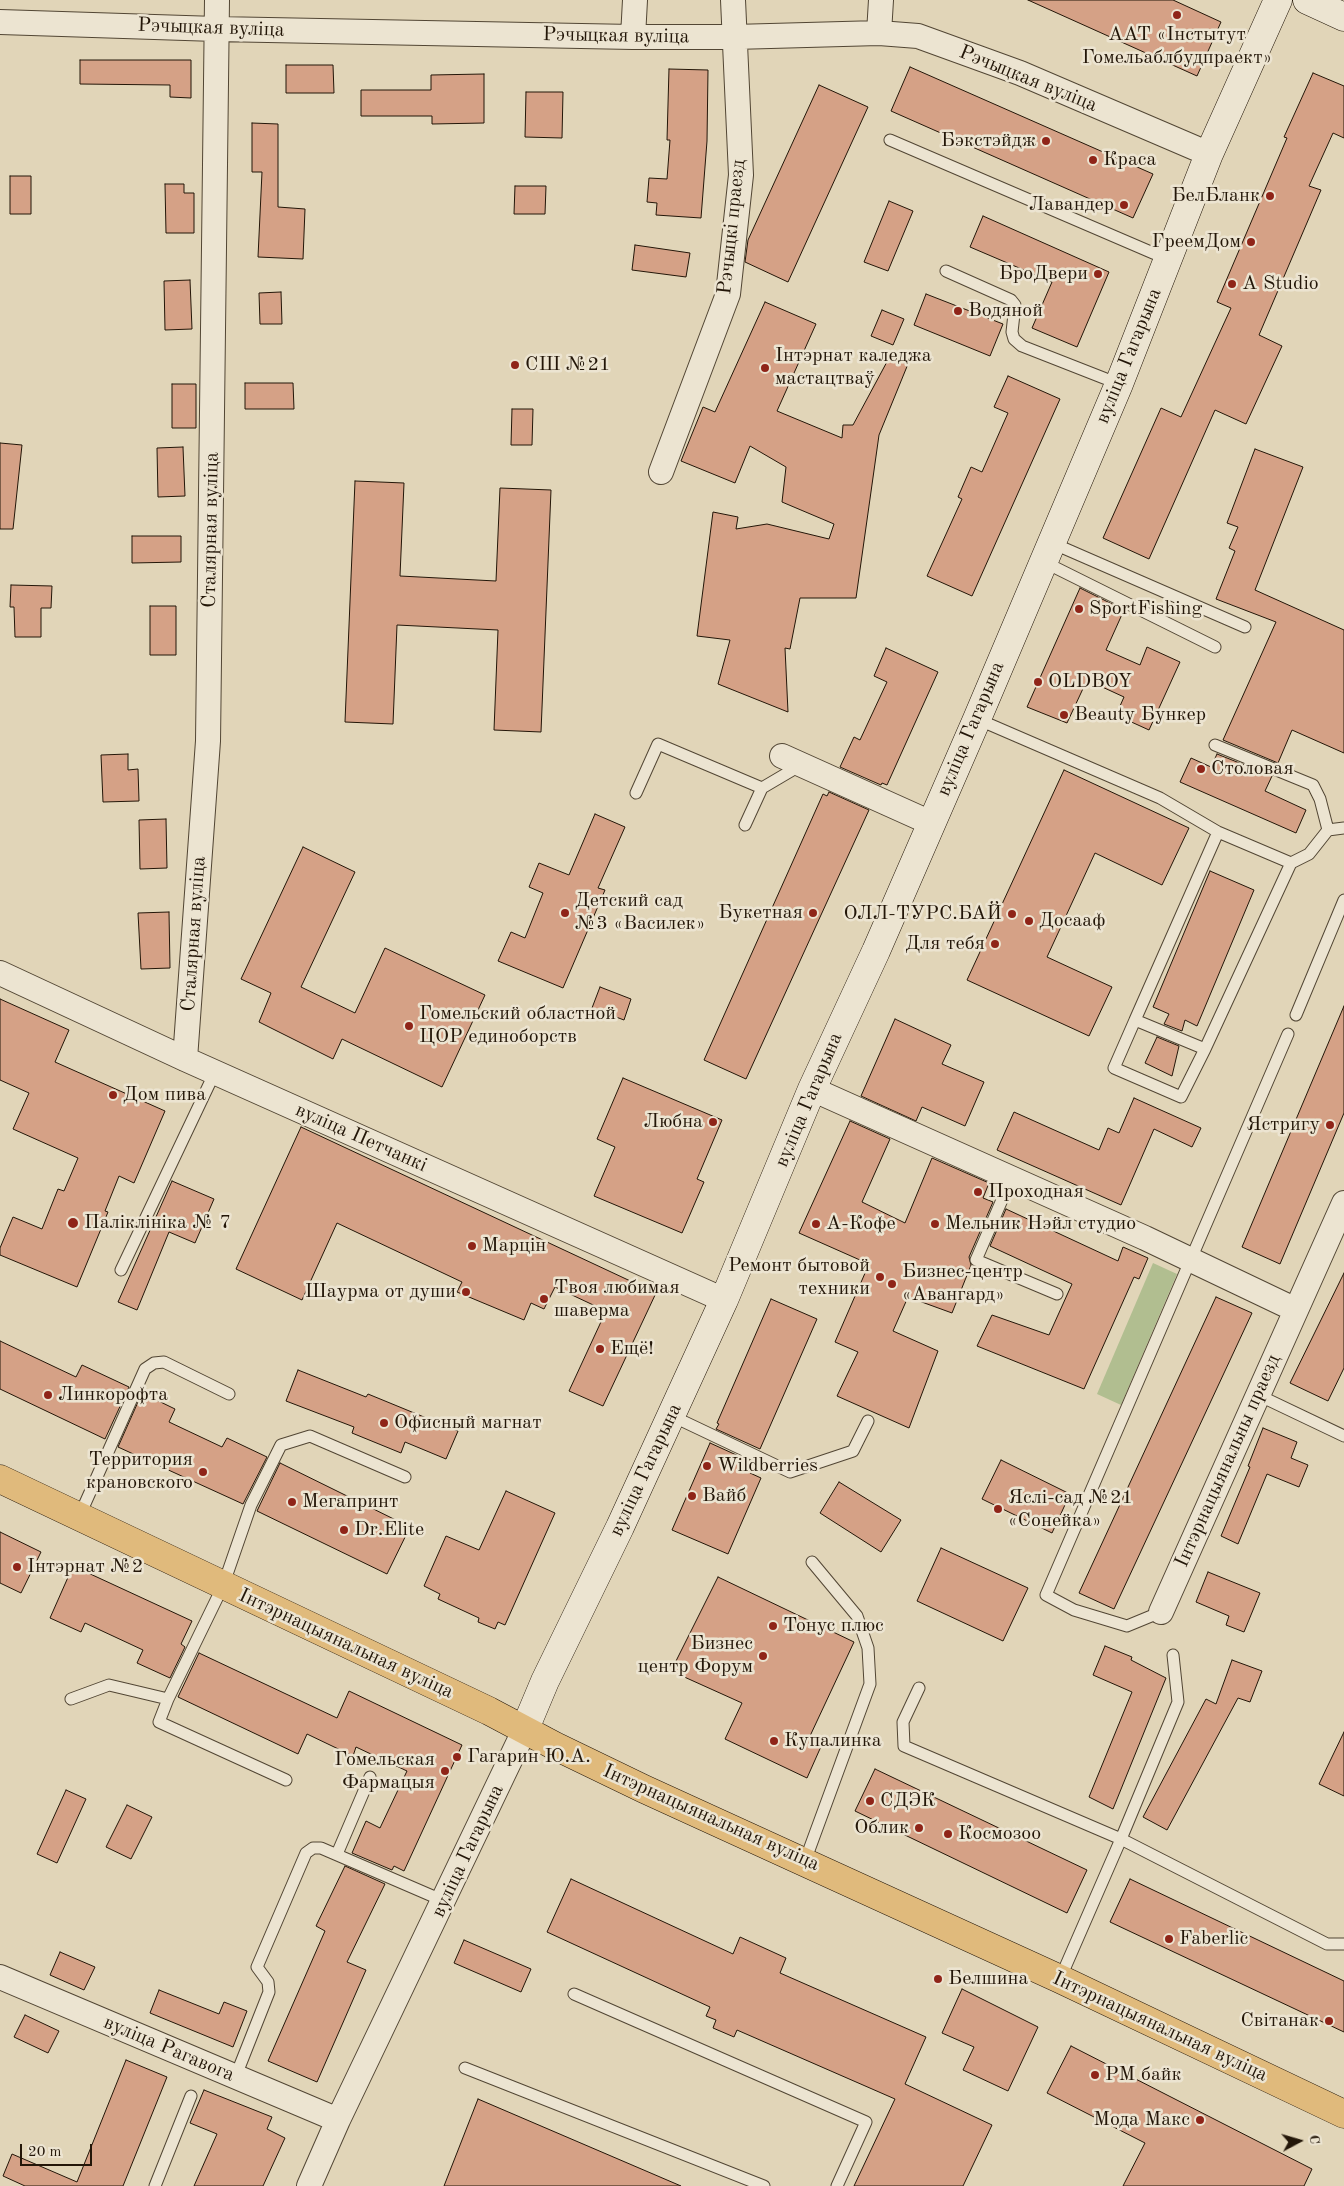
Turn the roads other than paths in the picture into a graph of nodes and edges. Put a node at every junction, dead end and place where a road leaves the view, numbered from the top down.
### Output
1 (217, 0) edge
2 (636, 0) edge
3 (732, 0) edge
4 (881, 0) edge
5 (1278, 0) edge
6 (1308, 0) edge
7 (1344, 17) edge
8 (0, 22) edge
9 (216, 29) junction
10 (880, 33) junction
11 (633, 37) junction
12 (734, 37) junction
13 (890, 140) dead end
14 (1209, 154) junction
15 (1168, 259) junction
16 (946, 271) dead end
17 (1119, 384) junction
18 (661, 472) dead end
19 (1046, 552) junction
20 (1245, 627) dead end
21 (1216, 647) dead end
22 (976, 719) junction
23 (1215, 745) dead end
24 (792, 760) joint
25 (762, 788) junction
26 (636, 793) dead end
27 (931, 823) junction
28 (745, 825) dead end
29 (1344, 828) edge
30 (1328, 830) junction
31 (1218, 832) junction
32 (1291, 863) junction
33 (1344, 900) edge
34 (0, 972) edge
35 (1296, 1016) dead end
36 (1135, 1020) junction
37 (1288, 1034) dead end
38 (1205, 1049) junction
39 (185, 1059) junction
40 (215, 1072) junction
41 (812, 1089) junction
42 (1011, 1179) junction
43 (1344, 1203) edge
44 (1192, 1260) junction
45 (121, 1270) dead end
46 (1057, 1294) dead end
47 (724, 1300) junction
48 (1296, 1310) junction
49 (229, 1394) dead end
50 (1258, 1395) junction
51 (672, 1416) junction
52 (868, 1421) dead end
53 (1344, 1436) edge
54 (405, 1477) dead end
55 (0, 1479) edge
56 (79, 1517) junction
57 (812, 1562) dead end
58 (223, 1586) junction
59 (1161, 1612) joint
60 (1173, 1655) dead end
61 (919, 1688) dead end
62 (71, 1699) dead end
63 (168, 1699) junction
64 (524, 1731) junction
65 (370, 1777) dead end
66 (286, 1780) dead end
67 (1121, 1839) junction
68 (336, 1854) junction
69 (805, 1861) junction
70 (444, 1902) junction
71 (1344, 1944) edge
72 (0, 1978) edge
73 (1060, 1979) junction
74 (574, 1994) dead end
75 (465, 2068) dead end
76 (235, 2078) junction
77 (191, 2096) dead end
78 (1344, 2114) edge
79 (338, 2120) junction
80 (155, 2186) edge
81 (310, 2186) edge
82 (764, 2186) edge
83 (837, 2186) edge

1 - 9 street, Сталярная вуліца
2 - 11 street
3 - 12 street, Рэчыцкі праезд
4 - 10 street
5 - 14 street, вуліца Гагарына
6 - 7 street
8 - 9 street, Рэчыцкая вуліца
9 - 11 street, Рэчыцкая вуліца
9 - 39 street, Сталярная вуліца
10 - 12 street, Рэчыцкая вуліца
10 - 14 street, Рэчыцкая вуліца
11 - 12 street, Рэчыцкая вуліца
12 - 18 street, Рэчыцкі праезд
13 - 15 lane
14 - 15 street, вуліца Гагарына
15 - 17 street, вуліца Гагарына
16 - 17 lane
17 - 19 street, вуліца Гагарына
19 - 20 lane
19 - 21 lane
19 - 22 street, вуліца Гагарына
22 - 27 street, вуліца Гагарына
22 - 31 lane
23 - 30 lane
24 - 25 lane
24 - 27 street
25 - 26 lane
25 - 28 lane
27 - 41 street, вуліца Гагарына
29 - 30 lane
30 - 32 lane
31 - 32 lane
31 - 36 lane
32 - 38 lane
33 - 35 lane
34 - 39 street, вуліца Петчанкі
36 - 38 lane
36 - 38 lane
37 - 44 lane
39 - 40 street, вуліца Петчанкі
40 - 45 lane
40 - 47 street, вуліца Петчанкі
41 - 42 street
41 - 47 street, вуліца Гагарына
42 - 44 street
42 - 46 lane
43 - 48 street, Інтэрнацыянальны праезд
44 - 48 street
44 - 59 lane
47 - 51 street, вуліца Гагарына
48 - 50 street, Інтэрнацыянальны праезд
49 - 56 lane
50 - 53 lane
50 - 59 street, Інтэрнацыянальны праезд
51 - 52 lane
51 - 64 street, вуліца Гагарына
54 - 58 lane
55 - 56 main road, Інтэрнацыянальная вуліца
56 - 58 main road, Інтэрнацыянальная вуліца
57 - 69 lane
58 - 63 lane
58 - 64 main road, Інтэрнацыянальная вуліца
60 - 67 lane
61 - 67 lane
62 - 63 lane
63 - 66 lane
64 - 69 main road, Інтэрнацыянальная вуліца
64 - 70 street, вуліца Гагарына
65 - 68 lane
67 - 71 lane
67 - 73 lane
68 - 70 lane
68 - 76 lane
69 - 73 main road, Інтэрнацыянальная вуліца
70 - 79 street, вуліца Гагарына
72 - 76 street, вуліца Рагавога
73 - 78 main road, Інтэрнацыянальная вуліца
74 - 83 lane
75 - 82 lane
76 - 79 street, вуліца Рагавога
77 - 80 lane
79 - 81 street, вуліца Гагарына

